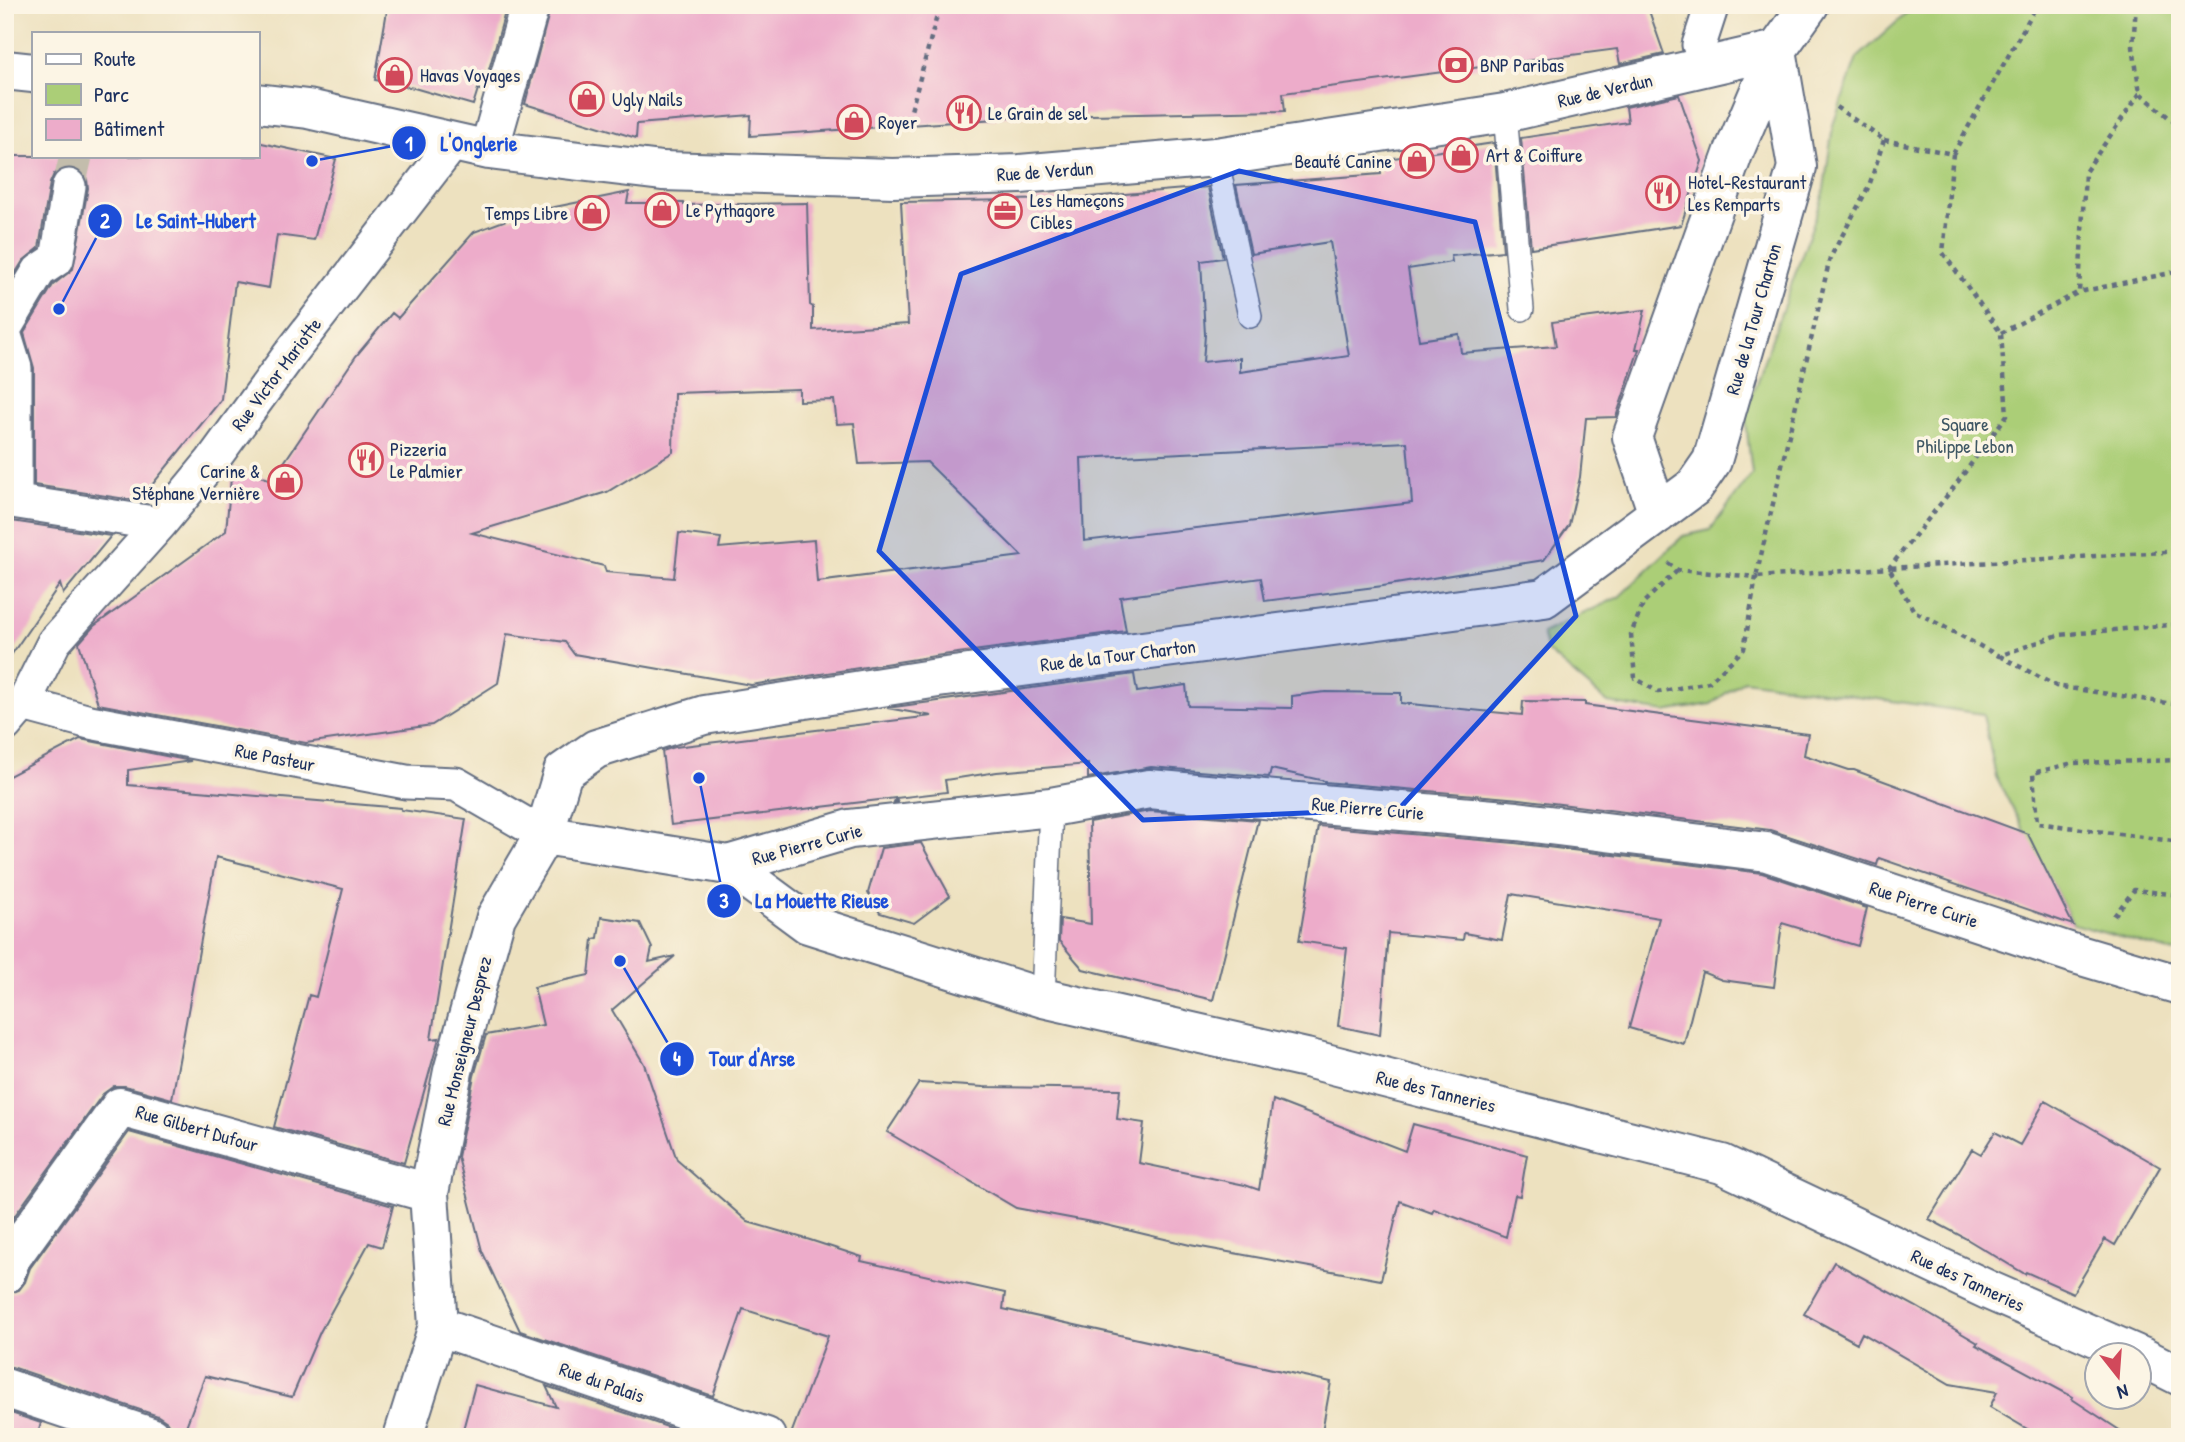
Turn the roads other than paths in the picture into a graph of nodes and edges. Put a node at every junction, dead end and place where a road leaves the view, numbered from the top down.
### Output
1 (530, 5) edge
2 (1712, 5) edge
3 (1809, 5) edge
4 (1699, 45) dead end
5 (1777, 50) junction
6 (5, 70) edge
7 (32, 73) edge
8 (259, 103) edge
9 (1505, 113) junction
10 (471, 146) junction
11 (1216, 157) junction
12 (69, 186) tunnel mouth
13 (1522, 309) dead end
14 (1250, 316) dead end
15 (5, 327) edge
16 (5, 336) edge
17 (10, 501) edge
18 (1658, 514) junction
19 (160, 524) junction
20 (14, 714) edge
21 (563, 772) joint
22 (1051, 807) junction
23 (544, 835) junction
24 (728, 865) junction
25 (2180, 985) edge
26 (1043, 998) junction
27 (429, 1193) junction
28 (5, 1274) edge
29 (438, 1326) junction
30 (2103, 1340) edge
31 (2154, 1363) edge
32 (2180, 1376) edge
33 (5, 1388) edge
34 (761, 1436) edge
35 (151, 1437) edge
36 (403, 1437) edge

1 - 10 street
2 - 4 street
3 - 5 street
5 - 9 street, Rue de Verdun
5 - 18 street
5 - 18 street, Rue de la Tour Charton
6 - 7 street
8 - 10 street, Rue de Verdun
9 - 11 street, Rue de Verdun
9 - 13 lane
10 - 11 street, Rue de Verdun
10 - 19 street, Rue Victor Mariotte
11 - 14 lane
12 - 15 street
16 - 17 street
17 - 19 street
18 - 21 street, Rue de la Tour Charton
19 - 20 street, Rue Victor Mariotte
20 - 23 street, Rue Pasteur
21 - 23 street, Rue Monseigneur Desprez
22 - 24 street, Rue Pierre Curie
22 - 25 street, Rue Pierre Curie
22 - 26 lane
23 - 24 street, Rue Pierre Curie
23 - 27 street, Rue Monseigneur Desprez
24 - 26 street, Rue des Tanneries
26 - 30 street, Rue des Tanneries
27 - 28 street, Rue Gilbert Dufour
27 - 29 street, Rue Monseigneur Desprez
29 - 34 street, Rue du Palais
29 - 36 street
31 - 32 street, Rue des Tanneries
33 - 35 street

